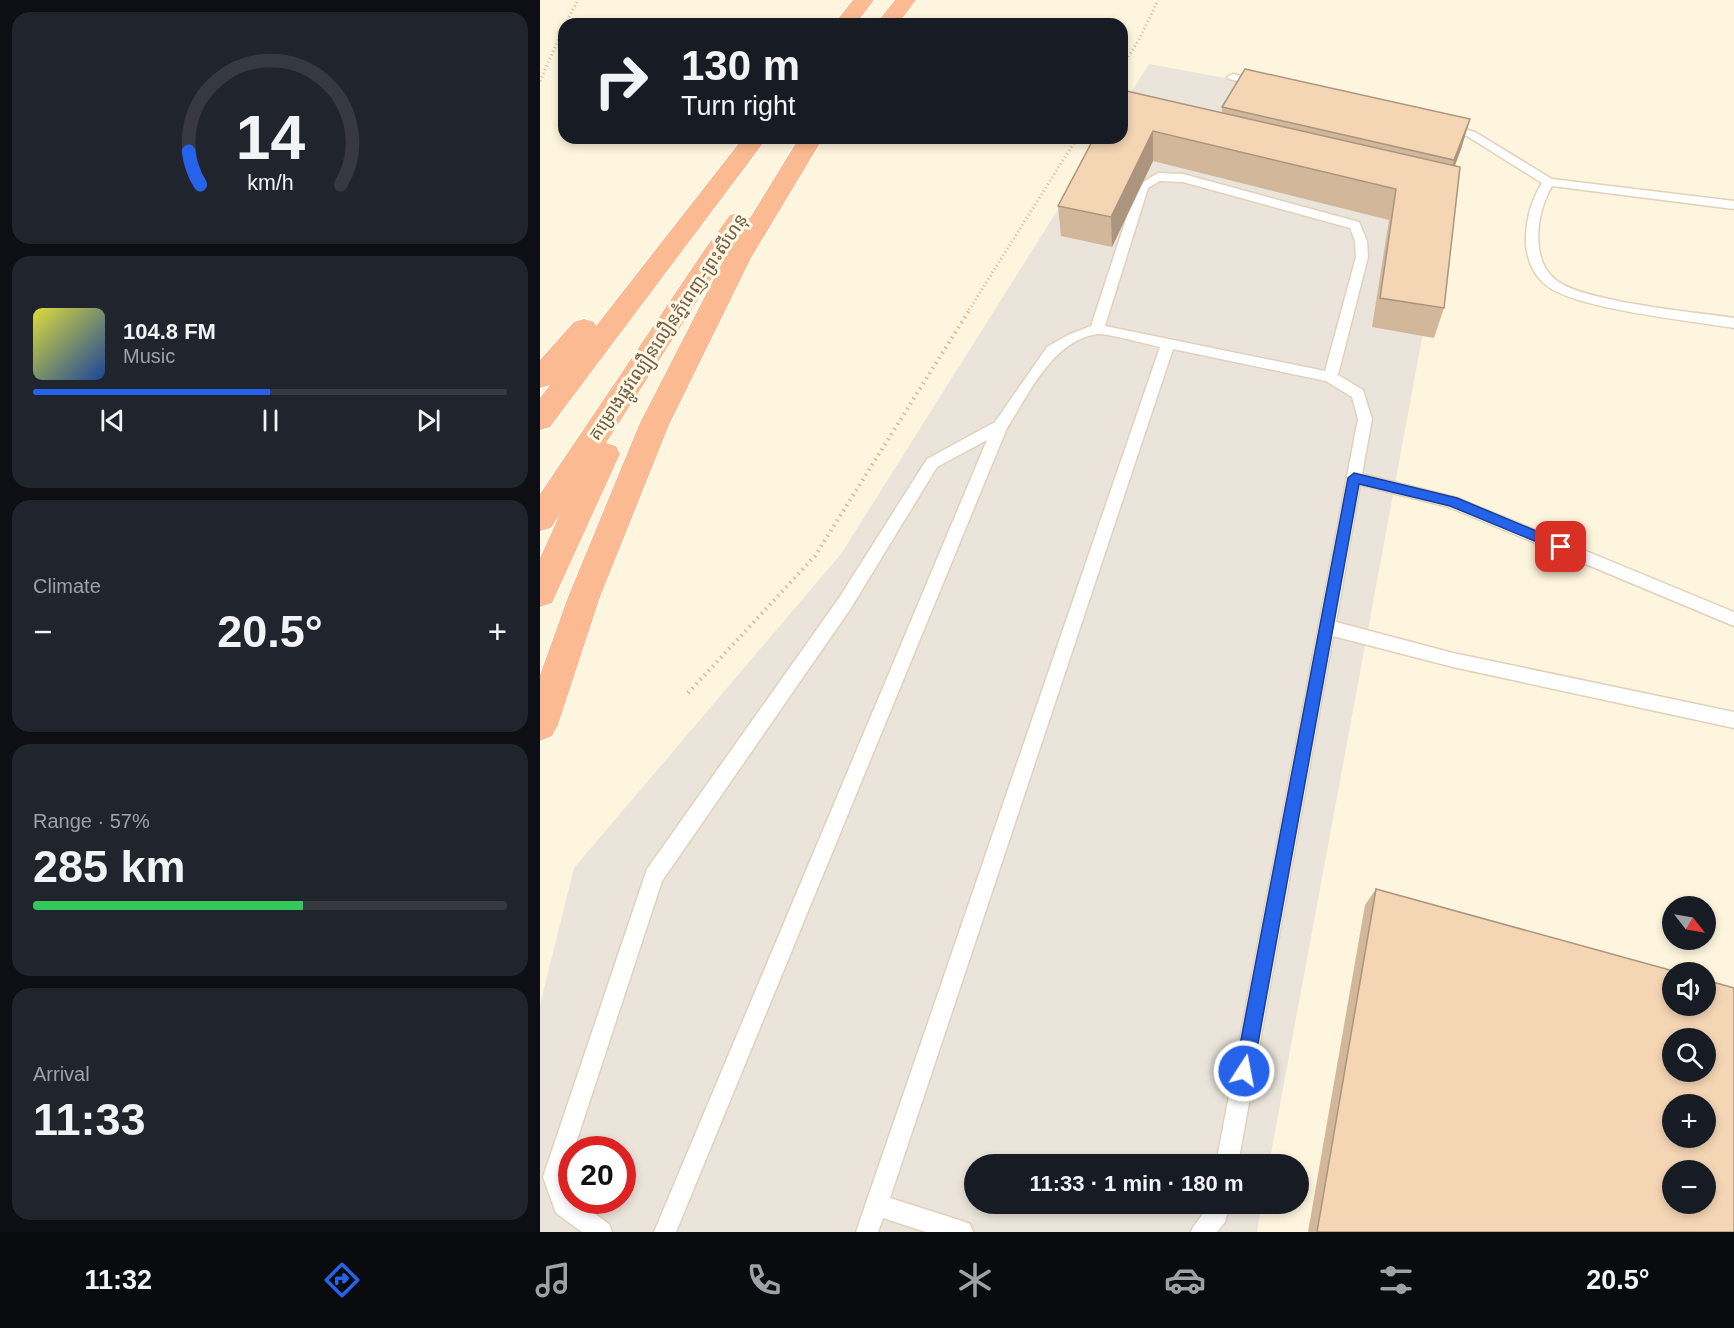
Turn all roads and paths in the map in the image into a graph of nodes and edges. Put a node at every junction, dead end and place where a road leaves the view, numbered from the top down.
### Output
1 (578, 0) edge
2 (864, 0) edge
3 (906, 0) edge
4 (1158, 0) edge
5 (569, 18) edge
6 (850, 18) edge
7 (892, 18) edge
8 (558, 41) edge
9 (1128, 57) edge
10 (1233, 77) dead end
11 (540, 81) edge
12 (1278, 87) edge
13 (1432, 124) edge
14 (748, 144) edge
15 (748, 144) edge
16 (797, 144) edge
17 (807, 144) edge
18 (1073, 144) edge
19 (1549, 182) junction
20 (1734, 205) edge
21 (714, 255) junction
22 (1734, 323) edge
23 (1097, 329) junction
24 (1168, 343) junction
25 (1330, 377) junction
26 (540, 378) edge
27 (540, 419) edge
28 (1000, 426) junction
29 (1354, 478) junction
30 (540, 519) edge
31 (540, 593) edge
32 (1734, 619) edge
33 (1327, 627) junction
34 (688, 693) dead end
35 (1734, 720) edge
36 (540, 725) edge
37 (1229, 1154) edge
38 (876, 1205) junction
39 (1217, 1214) edge
40 (601, 1232) edge
41 (665, 1232) edge
42 (867, 1232) edge
43 (962, 1232) edge
44 (1202, 1232) edge

1 - 5 path
2 - 6 highway
3 - 7 highway
4 - 9 path
8 - 11 path
10 - 12 lane
13 - 19 lane
14 - 26 highway
15 - 27 highway, គម្រោងផ្លូវល្បឿនលឿនភ្នំពេញ-ព្រះសីហនុ
16 - 21 highway, គម្រោងផ្លូវល្បឿនលឿនភ្នំពេញ-ព្រះសីហនុ
17 - 36 highway
18 - 34 path
19 - 20 lane
19 - 22 lane
21 - 30 highway, គម្រោងផ្លូវល្បឿនលឿនភ្នំពេញ-ព្រះសីហនុ
21 - 31 highway
23 - 24 lane
23 - 25 lane
23 - 28 lane
24 - 25 lane
24 - 38 lane
25 - 29 lane
28 - 40 lane
28 - 41 lane
29 - 32 lane
29 - 33 lane
33 - 35 lane
33 - 37 lane
38 - 42 lane
38 - 43 lane
39 - 44 lane

